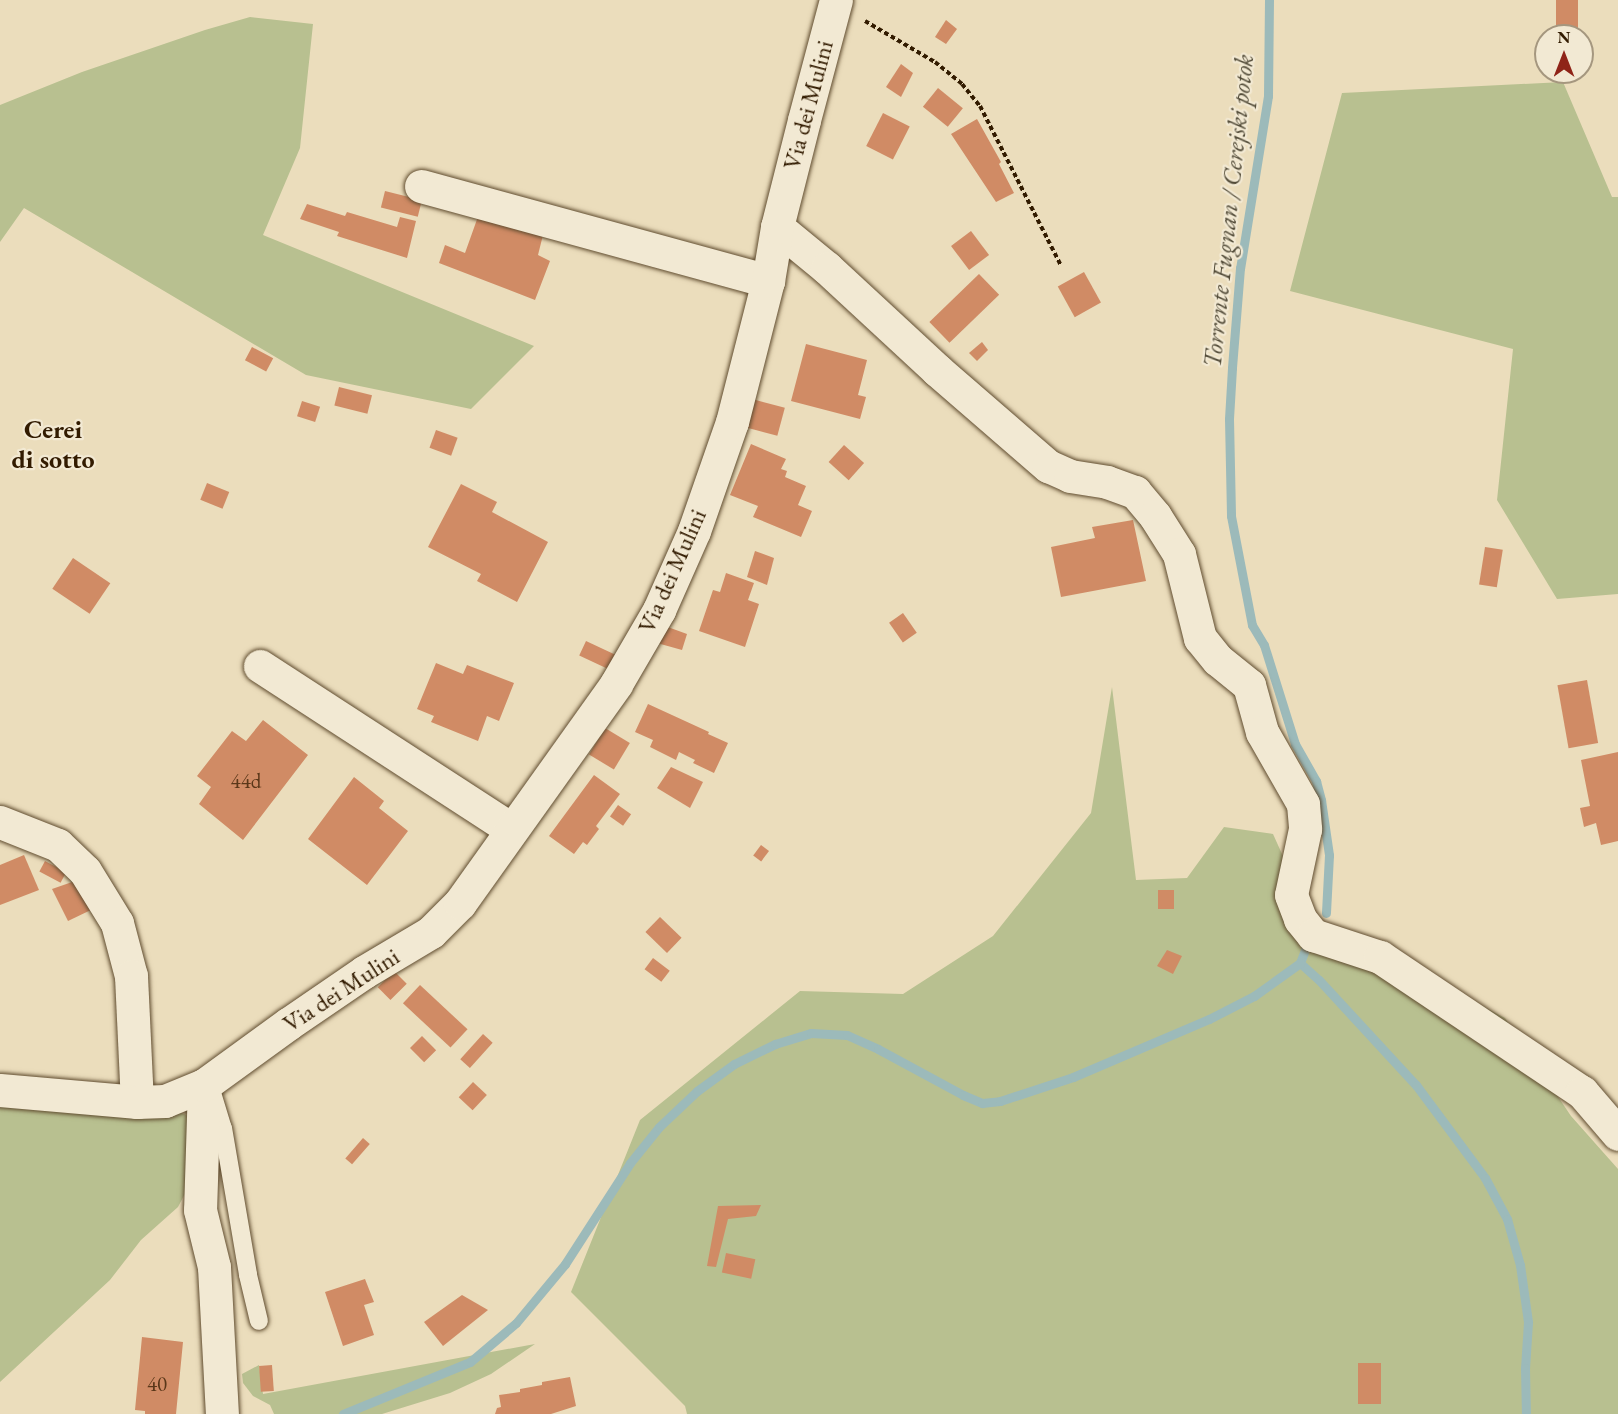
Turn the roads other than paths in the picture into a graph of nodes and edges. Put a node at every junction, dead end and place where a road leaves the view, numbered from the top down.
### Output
1 (835, 3) edge
2 (421, 186) dead end
3 (777, 227) junction
4 (768, 281) junction
5 (260, 666) dead end
6 (0, 822) edge
7 (511, 829) junction
8 (204, 1085) junction
9 (0, 1090) edge
10 (137, 1102) junction
11 (1618, 1134) edge
12 (260, 1321) dead end
13 (222, 1414) edge

1 - 3 street, Via dei Mulini
2 - 4 street
3 - 4 street, Via dei Mulini
3 - 11 street
4 - 7 street, Via dei Mulini
5 - 7 street
6 - 10 street
7 - 8 street, Via dei Mulini
8 - 10 street, Via dei Mulini
8 - 12 lane
8 - 13 street
9 - 10 street, Via dei Mulini

